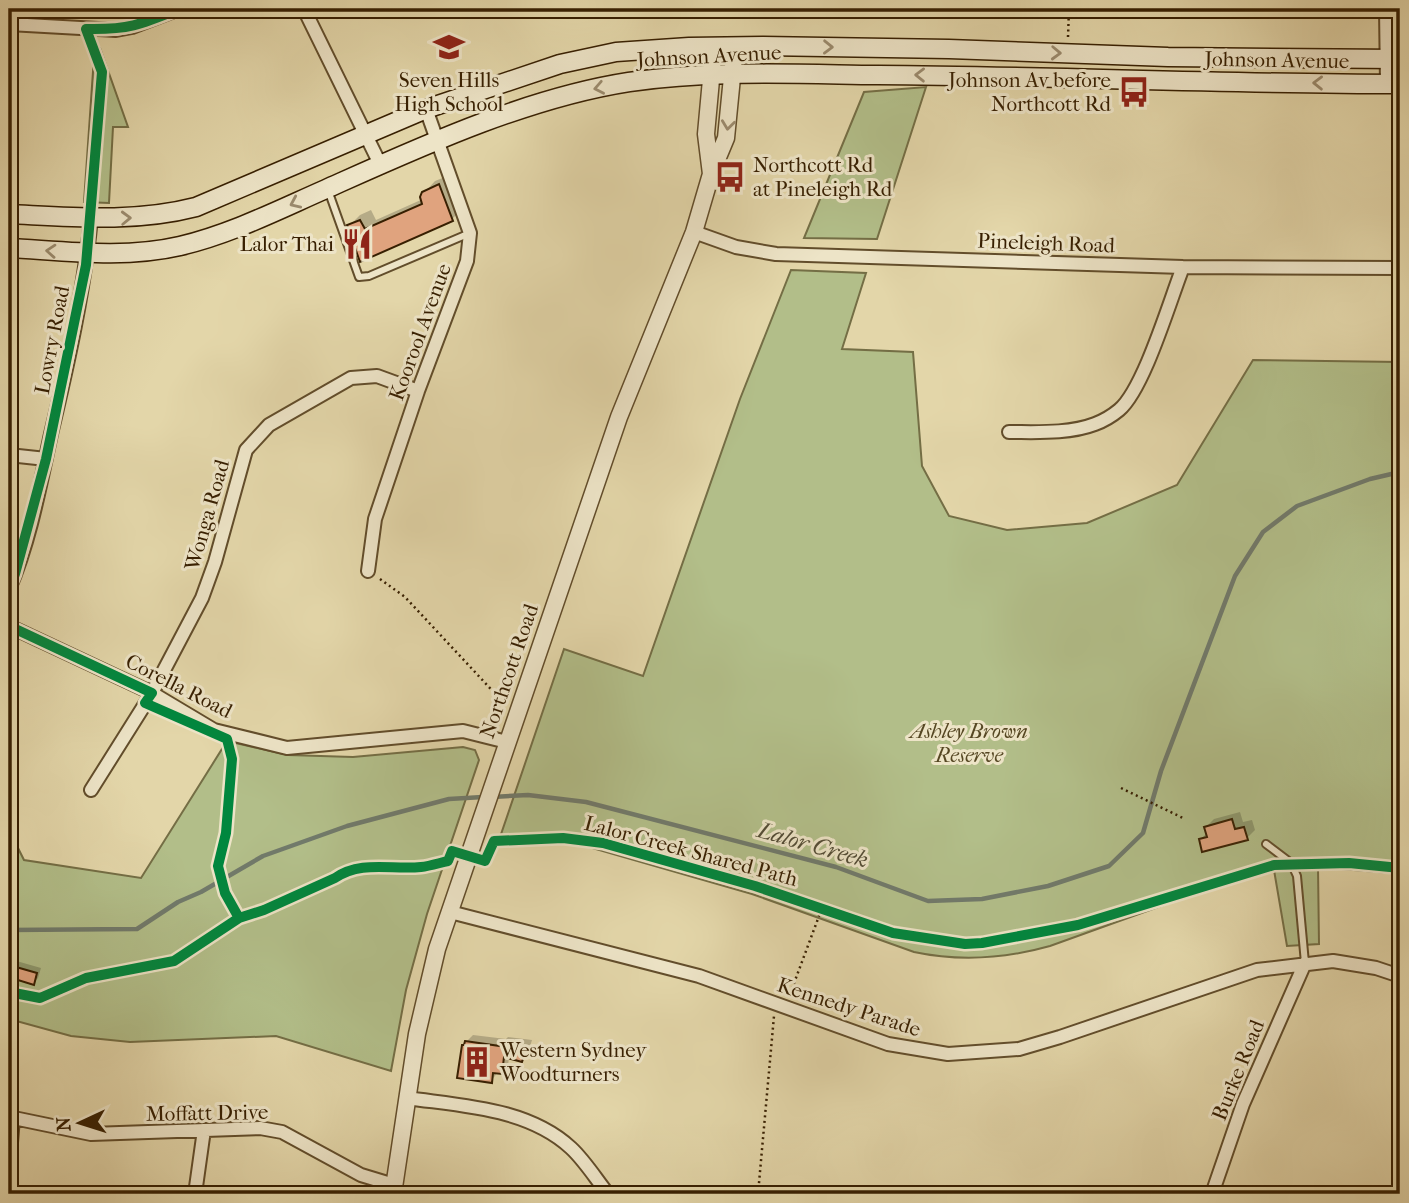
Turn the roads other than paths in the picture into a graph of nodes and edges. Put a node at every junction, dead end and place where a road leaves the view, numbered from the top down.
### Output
1 (178, 9) edge
2 (304, 9) edge
3 (1386, 9) edge
4 (9, 24) edge
5 (714, 47) junction
6 (735, 47) junction
7 (1393, 59) edge
8 (712, 74) junction
9 (734, 74) junction
10 (1393, 84) edge
11 (426, 108) junction
12 (367, 134) junction
13 (437, 140) junction
14 (381, 166) junction
15 (711, 174) junction
16 (327, 188) junction
17 (9, 214) edge
18 (91, 218) junction
19 (694, 232) junction
20 (470, 233) junction
21 (9, 248) edge
22 (88, 253) junction
23 (1183, 267) junction
24 (1400, 268) edge
25 (418, 391) junction
26 (1009, 432) dead end
27 (9, 455) edge
28 (46, 459) junction
29 (368, 571) road end
30 (9, 589) edge
31 (9, 626) edge
32 (152, 693) junction
33 (507, 742) junction
34 (91, 790) dead end
35 (1266, 844) dead end
36 (450, 912) junction
37 (1305, 963) junction
38 (1400, 976) edge
39 (407, 1098) junction
40 (11, 1117) edge
41 (204, 1130) junction
42 (9, 1167) edge
43 (394, 1190) edge
44 (195, 1194) edge
45 (608, 1194) edge
46 (1212, 1194) edge

1 - 4 street
2 - 12 street
3 - 7 street
5 - 6 main road, Johnson Avenue
5 - 8 street, Northcott Road
5 - 11 main road, Johnson Avenue
6 -> 7 main road, Johnson Avenue
6 - 9 street, Northcott Road
7 - 10 street
8 - 9 main road, Johnson Avenue
8 -> 13 main road, Johnson Avenue
8 - 15 street, Northcott Road
10 -> 9 main road, Johnson Avenue
9 -> 15 street, Northcott Road
11 - 12 main road, Johnson Avenue
11 - 13 street, Koorool Avenue
12 - 14 street
18 -> 12 main road, Johnson Avenue
13 - 14 main road, Johnson Avenue
13 - 20 street, Koorool Avenue
14 - 16 main road, Johnson Avenue
15 - 19 street, Northcott Road
16 - 20 lane
16 -> 22 main road, Johnson Avenue
17 - 18 main road, Johnson Avenue
18 - 22 street, Lowry Road
19 - 23 street, Pineleigh Road
19 - 33 street, Northcott Road
20 - 25 street, Koorool Avenue
22 -> 21 main road, Johnson Avenue
22 - 28 street, Lowry Road
23 - 24 street, Pineleigh Road
23 - 26 street
25 - 29 street, Koorool Avenue
25 - 32 street, Wonga Road
27 - 28 street
28 - 30 street, Lowry Road
31 - 32 street, Corella Road
32 - 33 street, Corella Road
32 - 34 street, Wonga Road
33 - 36 street, Northcott Road
35 - 37 lane
36 - 37 street, Kennedy Parade
36 - 39 street, Northcott Road
37 - 38 street, Kennedy Parade
37 - 46 street, Burke Road
39 - 43 street, Northcott Road
39 - 45 street
40 - 41 street, Moffatt Drive
40 - 42 street
41 - 43 street, Moffatt Drive
41 - 44 street

